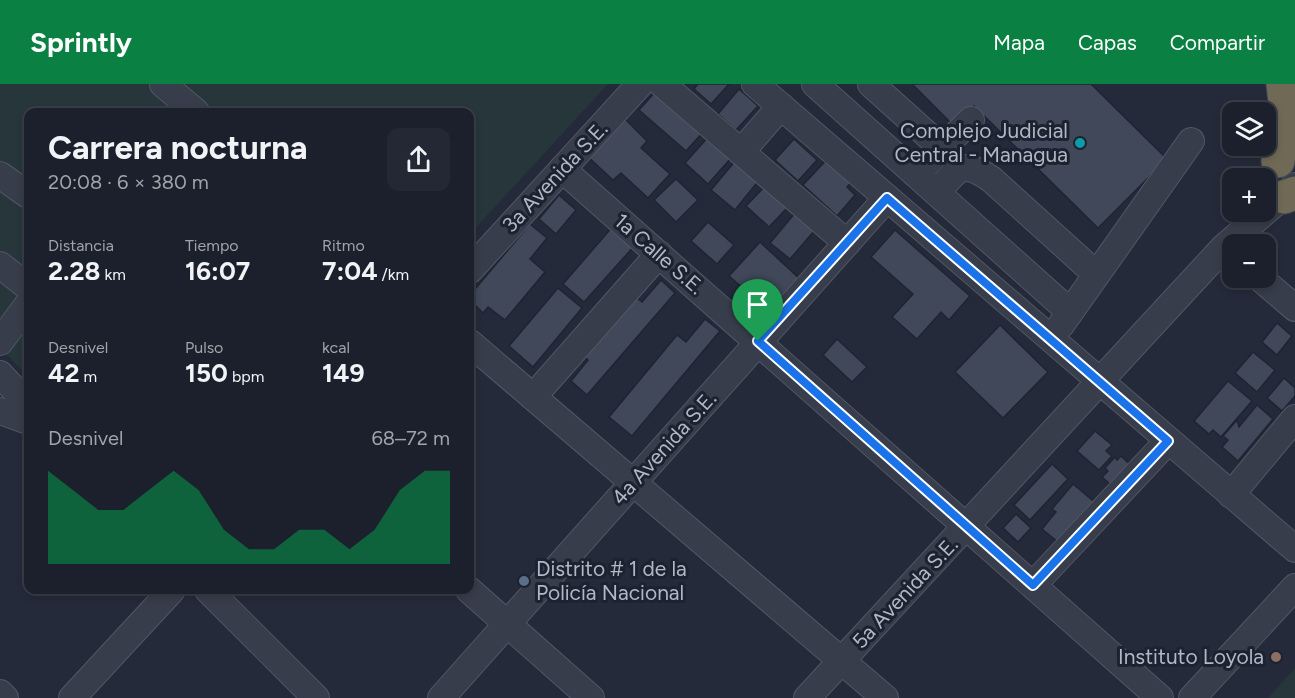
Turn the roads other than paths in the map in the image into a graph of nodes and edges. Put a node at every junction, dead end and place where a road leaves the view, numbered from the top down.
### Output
1 (163, 84) edge
2 (640, 84) edge
3 (662, 84) edge
4 (755, 84) edge
5 (815, 84) edge
6 (871, 84) edge
7 (1283, 84) edge
8 (781, 106) junction
9 (191, 108) edge
10 (971, 120) dead end
11 (1191, 141) dead end
12 (942, 148) junction
13 (741, 152) junction
14 (562, 169) junction
15 (916, 174) junction
16 (0, 175) edge
17 (1287, 180) edge
18 (24, 192) edge
19 (937, 192) junction
20 (887, 198) junction
21 (1242, 234) edge
22 (847, 243) junction
23 (659, 254) junction
24 (1222, 257) edge
25 (0, 265) edge
26 (474, 266) edge
27 (1096, 274) junction
28 (24, 284) edge
29 (1272, 288) edge
30 (1295, 308) edge
31 (24, 309) edge
32 (1070, 312) junction
33 (1050, 340) junction
34 (758, 341) junction
35 (0, 342) edge
36 (474, 346) edge
37 (0, 374) edge
38 (1100, 382) junction
39 (533, 397) junction
40 (24, 400) edge
41 (0, 411) edge
42 (1295, 418) edge
43 (24, 420) edge
44 (1168, 441) junction
45 (633, 482) junction
46 (1231, 495) junction
47 (966, 526) junction
48 (1295, 549) edge
49 (1033, 585) junction
50 (1295, 587) edge
51 (168, 594) edge
52 (212, 594) edge
53 (474, 594) edge
54 (508, 624) junction
55 (842, 660) junction
56 (0, 693) edge
57 (5, 698) edge
58 (72, 698) edge
59 (316, 698) edge
60 (442, 698) edge
61 (591, 698) edge
62 (807, 698) edge
63 (885, 698) edge
64 (1161, 698) edge
65 (1192, 698) edge

1 - 9 street
2 - 14 street, 3a Avenida S.E.
3 - 13 street
4 - 8 street
5 - 15 street
6 - 12 street
7 - 17 highway
8 - 13 street
8 - 20 street
10 - 12 street
11 - 27 street
12 - 15 street
13 - 22 street
14 - 23 street, 1a Calle S.E.
14 - 26 street, 3a Avenida S.E.
15 - 19 street
16 - 18 street
17 - 21 street
19 - 27 street
19 - 32 street
20 - 22 street, 4a Avenida S.E.
20 - 33 street
22 - 34 street, 4a Avenida S.E.
23 - 34 street, 1a Calle S.E.
23 - 39 street
24 - 38 street, 5a Avenida S.E.
25 - 28 street
27 - 32 street
29 - 30 street
31 - 35 street
32 - 33 street
33 - 38 street
34 - 45 street, 4a Avenida S.E.
34 - 47 street, 1a Calle S.E.
36 - 39 street
37 - 40 street
38 - 44 street
38 - 47 street, 5a Avenida S.E.
39 - 45 street
41 - 43 street
42 - 46 street
44 - 46 street
44 - 49 street
45 - 54 street, 4a Avenida S.E.
45 - 55 street
46 - 48 street
47 - 49 street, 1a Calle S.E.
47 - 55 street, 5a Avenida S.E.
49 - 64 street, 1a Calle S.E.
50 - 65 street
51 - 58 street
52 - 59 street
53 - 54 street
54 - 60 street, 4a Avenida S.E.
54 - 61 street
55 - 62 street, 5a Avenida S.E.
55 - 63 street
56 - 57 street

